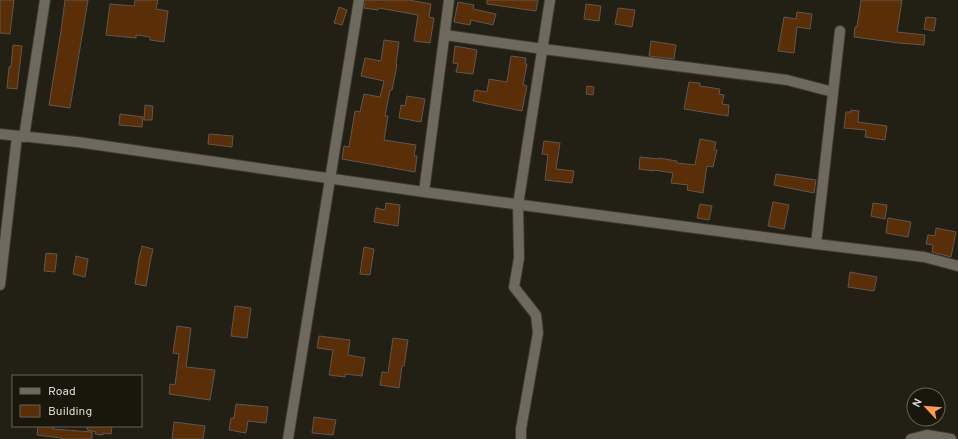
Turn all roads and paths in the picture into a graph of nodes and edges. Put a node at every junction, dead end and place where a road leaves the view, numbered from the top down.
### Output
1 (45, 0) edge
2 (359, 0) edge
3 (449, 0) edge
4 (550, 0) edge
5 (840, 32) dead end
6 (445, 35) junction
7 (542, 49) junction
8 (833, 92) junction
9 (0, 134) edge
10 (21, 137) junction
11 (330, 178) junction
12 (424, 192) junction
13 (518, 205) junction
14 (816, 244) junction
15 (958, 266) edge
16 (0, 285) edge
17 (288, 439) edge
18 (521, 439) edge
19 (910, 439) edge
20 (951, 439) edge

1 - 10 street
2 - 11 street
3 - 6 street
4 - 7 street
5 - 8 street
6 - 7 street
6 - 12 street
7 - 8 street
7 - 13 street
8 - 14 street
9 - 10 street
10 - 11 street
10 - 16 street
11 - 12 street
11 - 17 street
12 - 13 street
13 - 14 street
13 - 18 street
14 - 15 street
19 - 20 street

